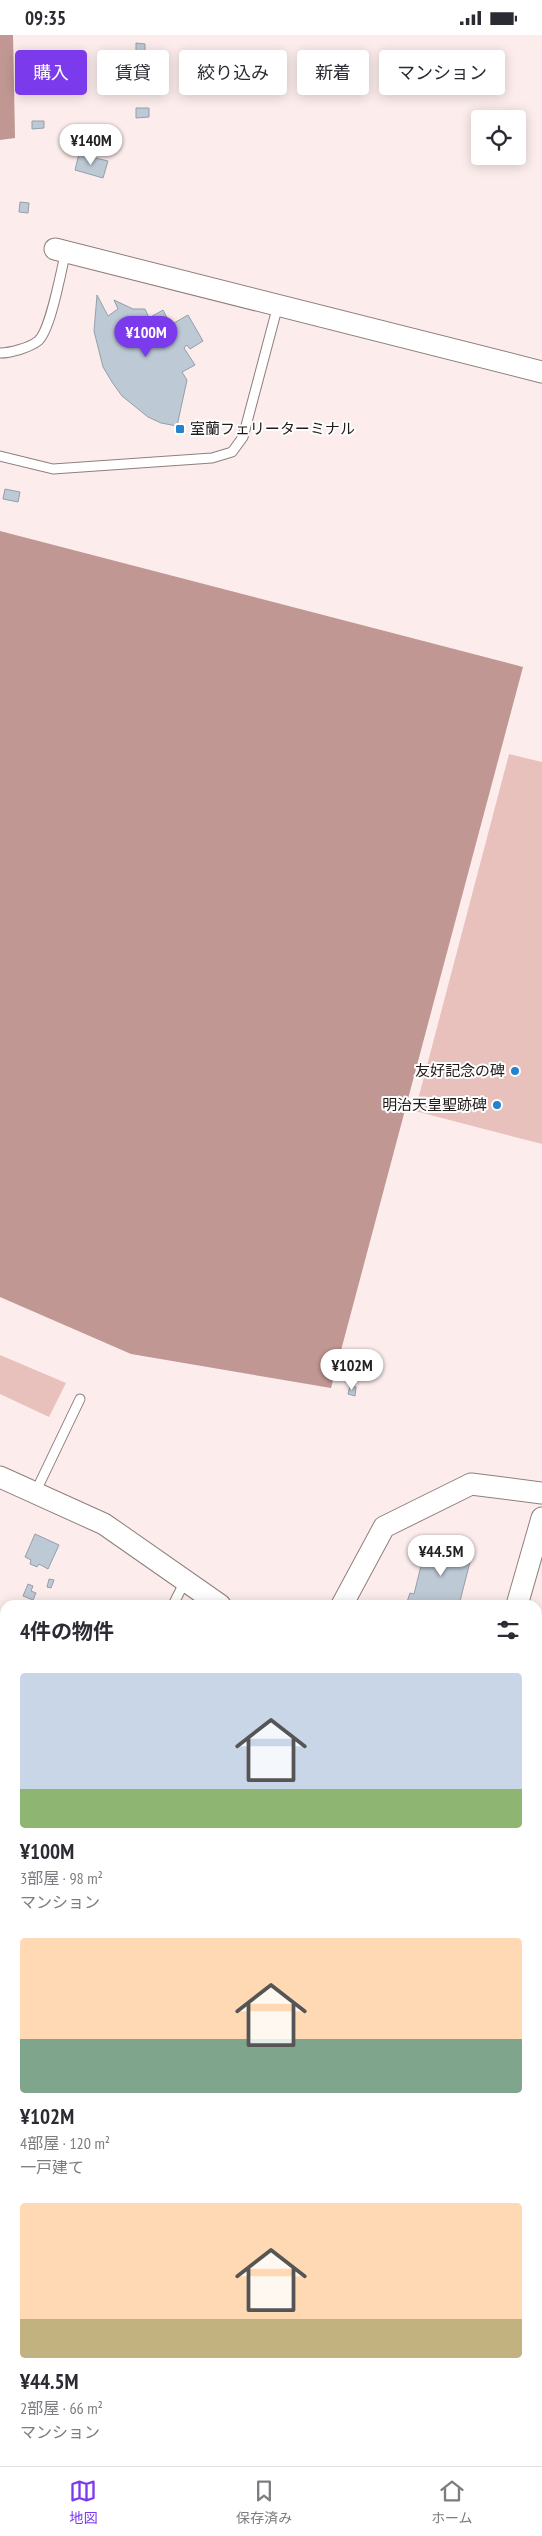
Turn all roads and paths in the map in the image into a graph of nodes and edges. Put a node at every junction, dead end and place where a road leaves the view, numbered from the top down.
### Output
1 (60, 250) joint
2 (278, 305) junction
3 (0, 353) edge
4 (542, 372) edge
5 (0, 456) edge
6 (80, 1399) dead end
7 (0, 1477) edge
8 (35, 1493) junction
9 (542, 1493) edge
10 (542, 1518) edge
11 (185, 1580) junction
12 (175, 1600) edge
13 (213, 1600) edge
14 (345, 1600) edge
15 (518, 1600) edge

1 - 2 street
1 - 3 lane
2 - 4 street
2 - 5 lane
6 - 8 lane
7 - 8 street
8 - 11 street
9 - 14 street
10 - 15 street
11 - 12 lane
11 - 13 street

